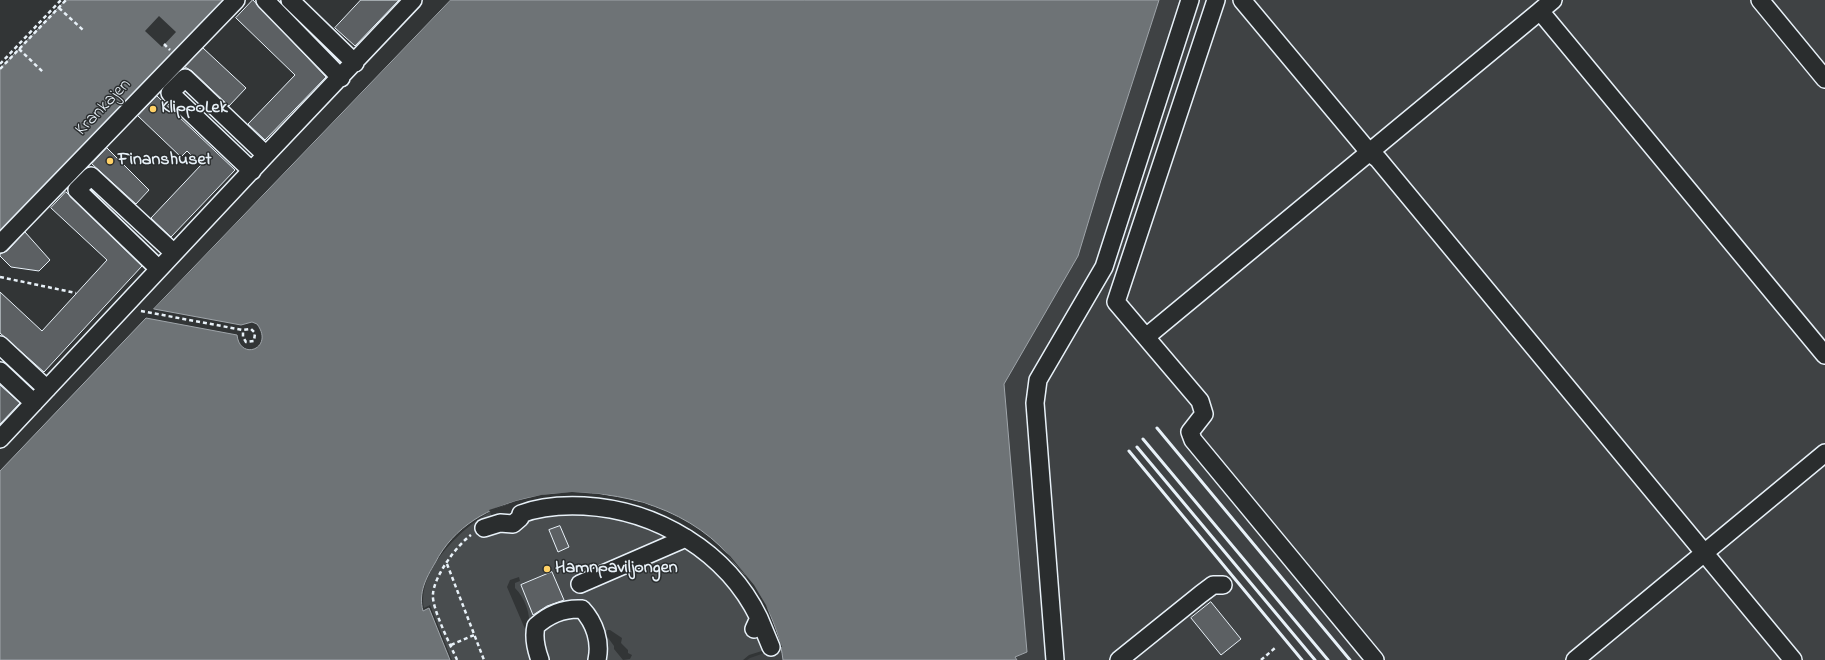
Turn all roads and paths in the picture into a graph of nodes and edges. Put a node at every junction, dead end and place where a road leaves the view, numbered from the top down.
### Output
1 (61, 0) edge
2 (66, 0) edge
3 (236, 0) edge
4 (265, 0) edge
5 (290, 0) edge
6 (414, 0) edge
7 (1190, 0) edge
8 (1216, 0) edge
9 (1242, 0) edge
10 (1553, 0) edge
11 (1760, 0) edge
12 (59, 8) junction
13 (1540, 11) junction
14 (83, 30) dead end
15 (19, 49) junction
16 (354, 63) junction
17 (0, 64) edge
18 (0, 69) edge
19 (43, 72) dead end
20 (341, 78) junction
21 (1825, 79) edge
22 (1369, 152) junction
23 (266, 155) junction
24 (252, 171) junction
25 (0, 244) edge
26 (174, 254) junction
27 (159, 269) junction
28 (0, 277) edge
29 (76, 293) dead end
30 (127, 304) junction
31 (243, 330) junction
32 (1146, 337) junction
33 (0, 344) edge
34 (1825, 355) edge
35 (0, 371) edge
36 (47, 389) junction
37 (34, 403) junction
38 (0, 439) edge
39 (1825, 453) edge
40 (484, 528) joint
41 (686, 538) junction
42 (1704, 553) junction
43 (446, 563) junction
44 (580, 584) dead end
45 (1223, 585) dead end
46 (474, 635) junction
47 (451, 645) junction
48 (771, 647) dead end
49 (1275, 648) dead end
50 (1585, 657) edge
51 (457, 660) edge
52 (484, 660) edge
53 (540, 660) edge
54 (597, 660) edge
55 (1055, 660) edge
56 (1119, 660) edge
57 (1261, 660) edge
58 (1375, 660) edge
59 (1793, 660) edge

1 - 17 path
2 - 12 path
3 - 25 street, Krankajen
4 - 20 street
5 - 16 street
6 - 16 street
7 - 55 street
8 - 32 street
9 - 22 street
10 - 13 street
11 - 21 street
12 - 14 path
12 - 15 path
13 - 22 street
13 - 34 street
15 - 18 path
15 - 19 path
16 - 20 street
20 - 23 street
22 - 32 street
22 - 42 street
23 - 24 street
23 - 24 street
24 - 26 street
26 - 27 street
26 - 27 street
27 - 30 street
28 - 29 path
30 - 31 path
30 - 36 street
31 - 31 path
32 - 58 street
33 - 36 street
35 - 37 street
36 - 37 street
37 - 38 street
39 - 42 street
40 - 41 street
40 - 43 path
41 - 44 street
41 - 48 street
42 - 50 street
42 - 59 street
43 - 46 path
43 - 47 path
45 - 56 street
46 - 47 path
46 - 52 path
47 - 51 path
49 - 57 path
53 - 54 street

